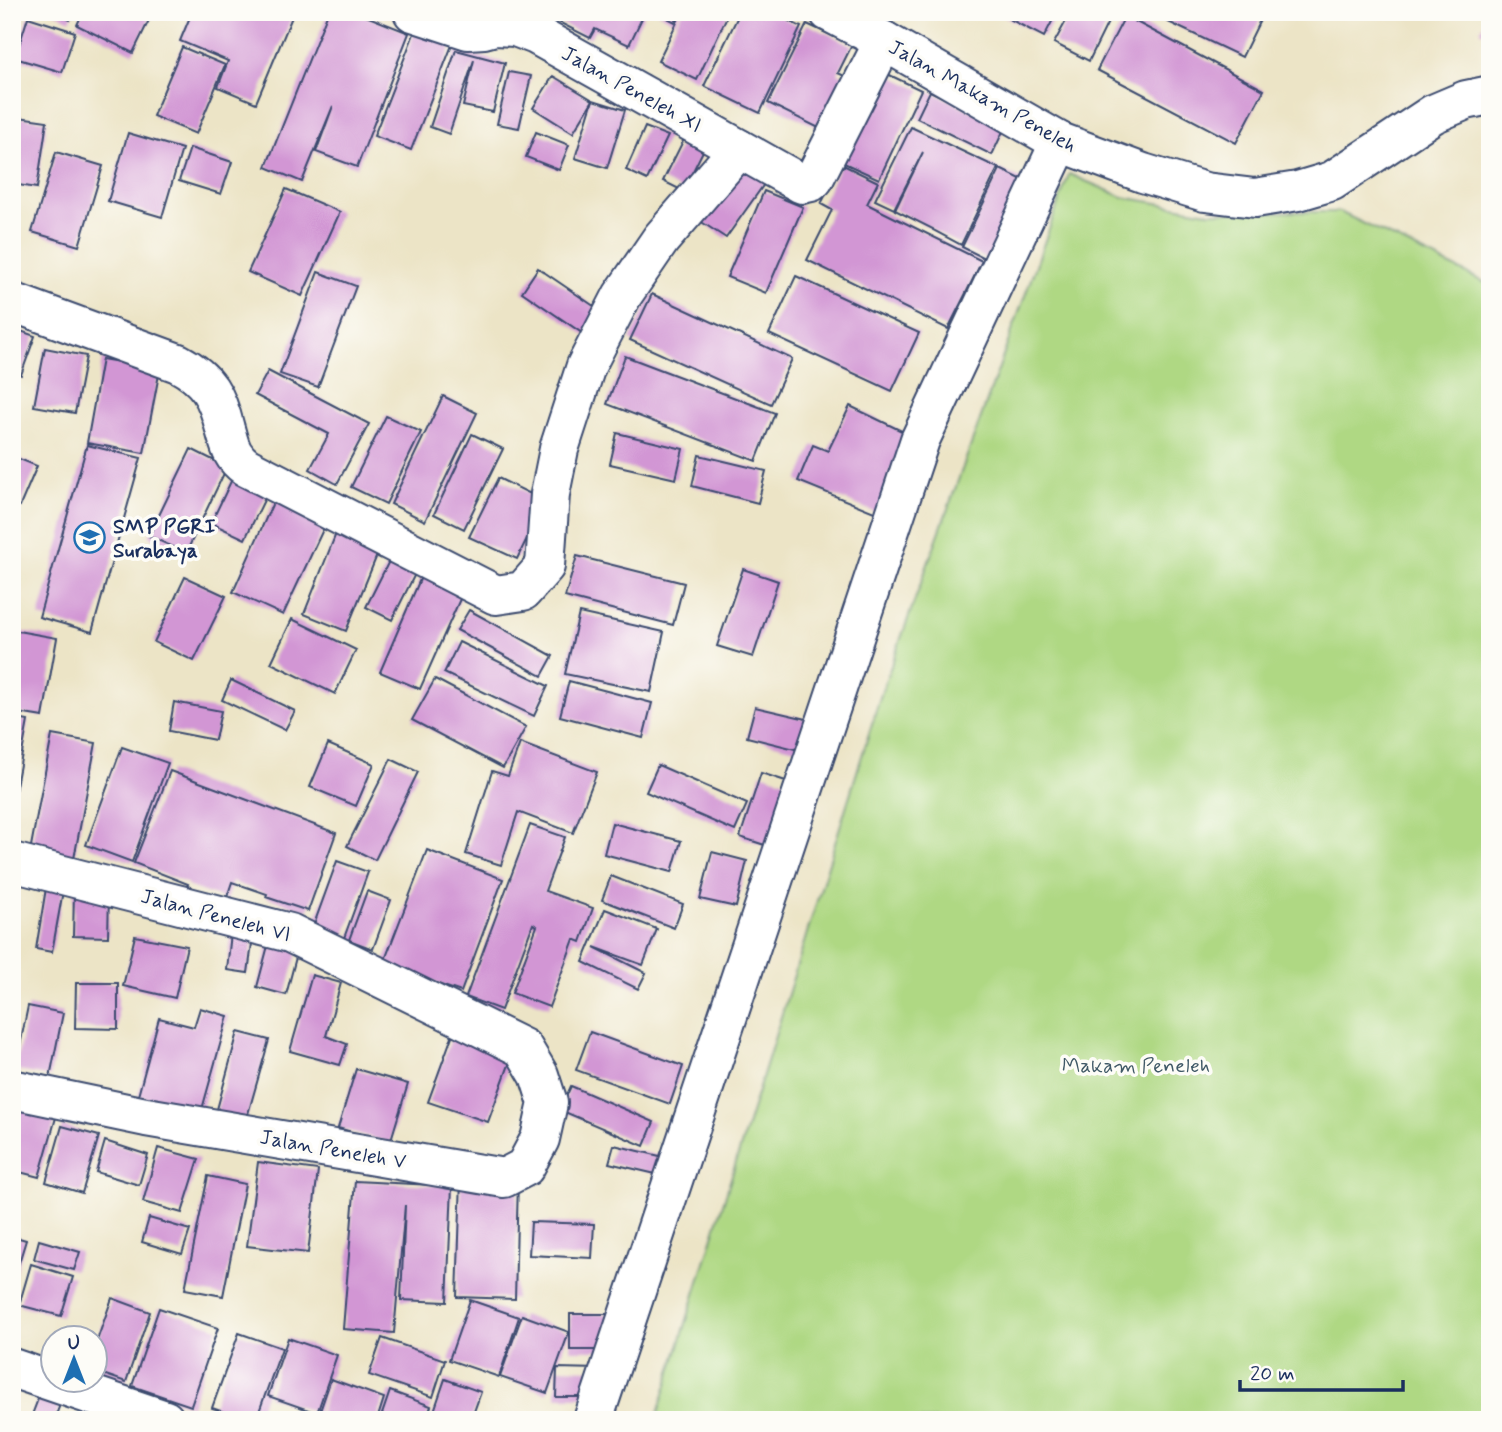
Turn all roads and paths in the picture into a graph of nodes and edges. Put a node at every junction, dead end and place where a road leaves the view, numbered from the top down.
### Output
1 (413, 12) edge
2 (829, 12) edge
3 (884, 41) junction
4 (1490, 94) edge
5 (1060, 142) junction
6 (739, 149) junction
7 (12, 302) edge
8 (12, 862) edge
9 (523, 1048) joint
10 (12, 1089) edge
11 (12, 1368) edge
12 (166, 1420) edge
13 (593, 1420) edge

1 - 6 street, Jalan Peneleh XI
2 - 3 street, Jalan Makam Peneleh
3 - 5 street, Jalan Makam Peneleh
3 - 6 street, Jalan Peneleh XI
4 - 5 street, Jalan Makam Peneleh
5 - 13 street
6 - 7 street
8 - 9 street, Jalan Peneleh VI
9 - 10 street, Jalan Peneleh V
11 - 12 street

